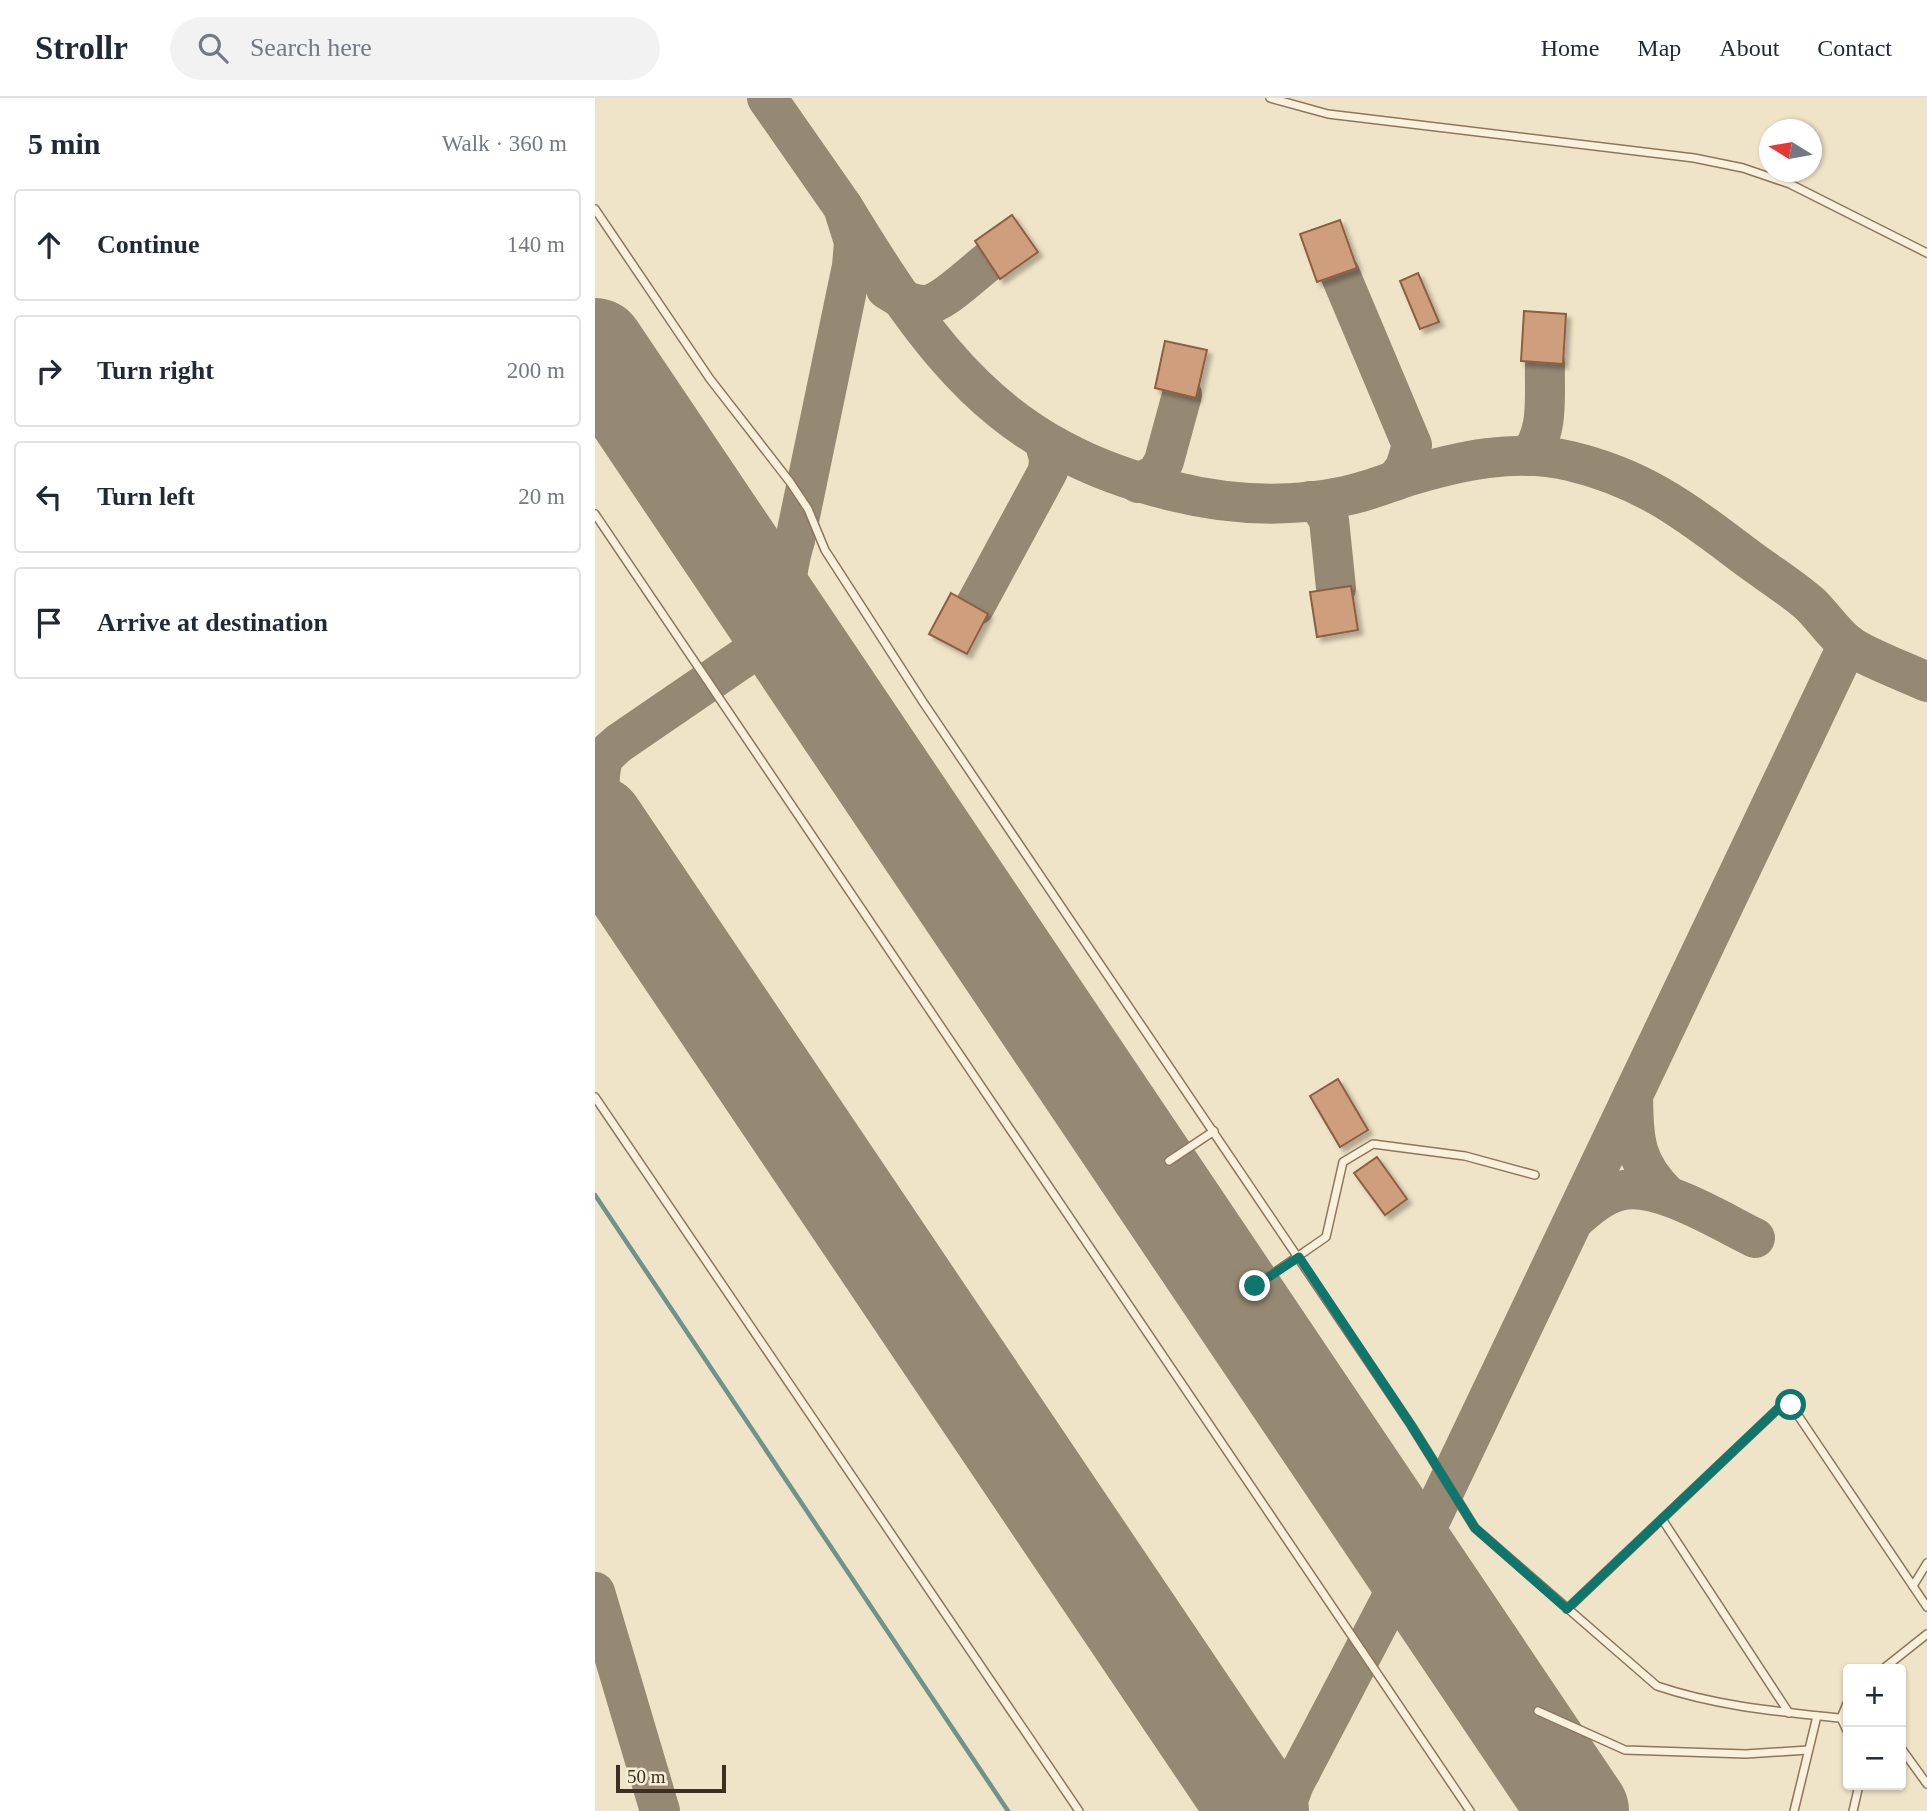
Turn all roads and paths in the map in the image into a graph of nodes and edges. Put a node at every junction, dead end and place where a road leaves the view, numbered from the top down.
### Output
1 (1271, 98) edge
2 (595, 209) edge
3 (1927, 253) edge
4 (595, 514) edge
5 (595, 1097) edge
6 (1214, 1131) junction
7 (1169, 1161) dead end
8 (1535, 1175) dead end
9 (1299, 1257) junction
10 (1255, 1286) dead end
11 (1662, 1518) junction
12 (1927, 1563) edge
13 (1913, 1587) junction
14 (1927, 1607) edge
15 (1567, 1609) junction
16 (1927, 1634) edge
17 (1889, 1664) edge
18 (1538, 1711) dead end
19 (1789, 1713) junction
20 (1817, 1716) junction
21 (1843, 1719) edge
22 (1808, 1750) junction
23 (1906, 1755) edge
24 (1927, 1784) edge
25 (1858, 1790) edge
26 (1079, 1811) edge
27 (1470, 1811) edge
28 (1794, 1811) edge
29 (1853, 1811) edge

1 - 3 lane
2 - 6 lane
4 - 27 lane
5 - 26 lane
6 - 7 lane
6 - 9 lane
8 - 9 lane
9 - 10 lane
9 - 15 lane
11 - 13 lane
11 - 15 lane
11 - 19 lane
12 - 13 lane
13 - 14 lane
15 - 19 lane
16 - 17 lane
18 - 22 lane
19 - 20 lane
20 - 21 lane
20 - 22 lane
22 - 28 lane
23 - 24 lane
25 - 29 lane

